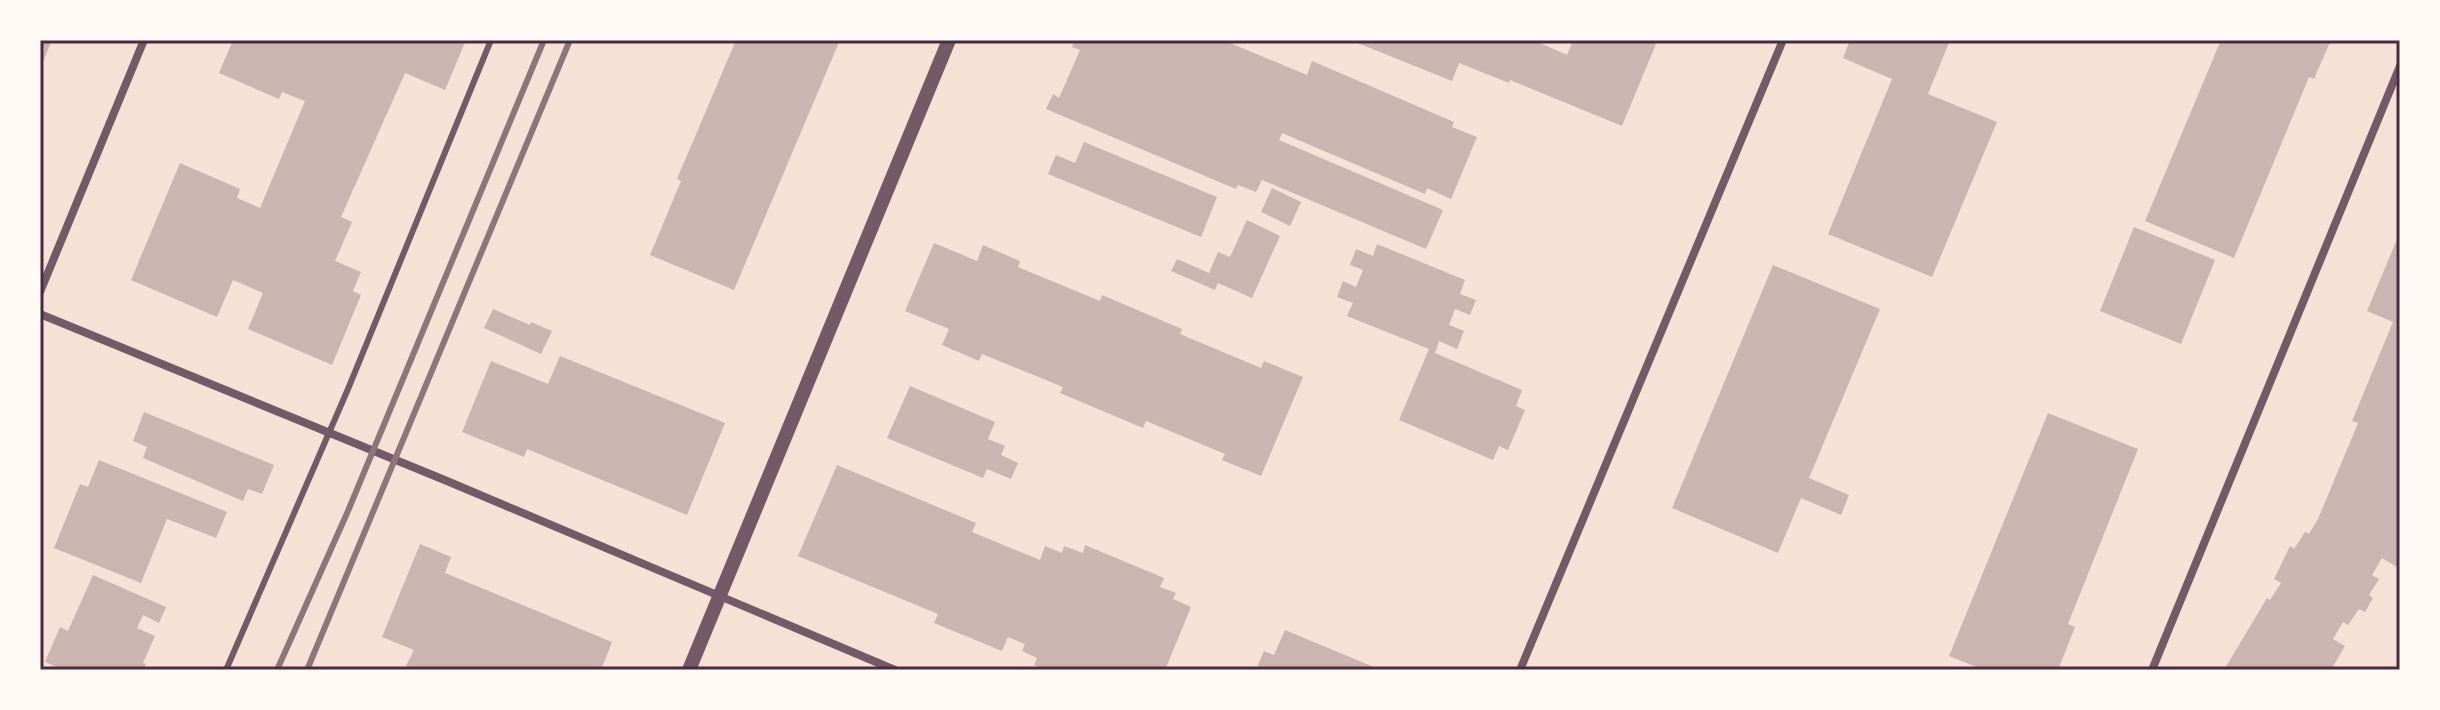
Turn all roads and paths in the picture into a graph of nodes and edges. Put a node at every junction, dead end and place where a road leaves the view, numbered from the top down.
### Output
1 (144, 40) edge
2 (491, 40) edge
3 (949, 40) edge
4 (1783, 40) edge
5 (2400, 66) edge
6 (40, 292) edge
7 (40, 314) edge
8 (329, 432) junction
9 (719, 596) junction
10 (226, 670) edge
11 (689, 670) edge
12 (895, 670) edge
13 (1520, 670) edge
14 (2152, 670) edge

1 - 6 street
2 - 8 lane
3 - 9 street
4 - 13 street
5 - 14 street
7 - 8 street
8 - 9 street
8 - 10 lane
9 - 11 street
9 - 12 street

